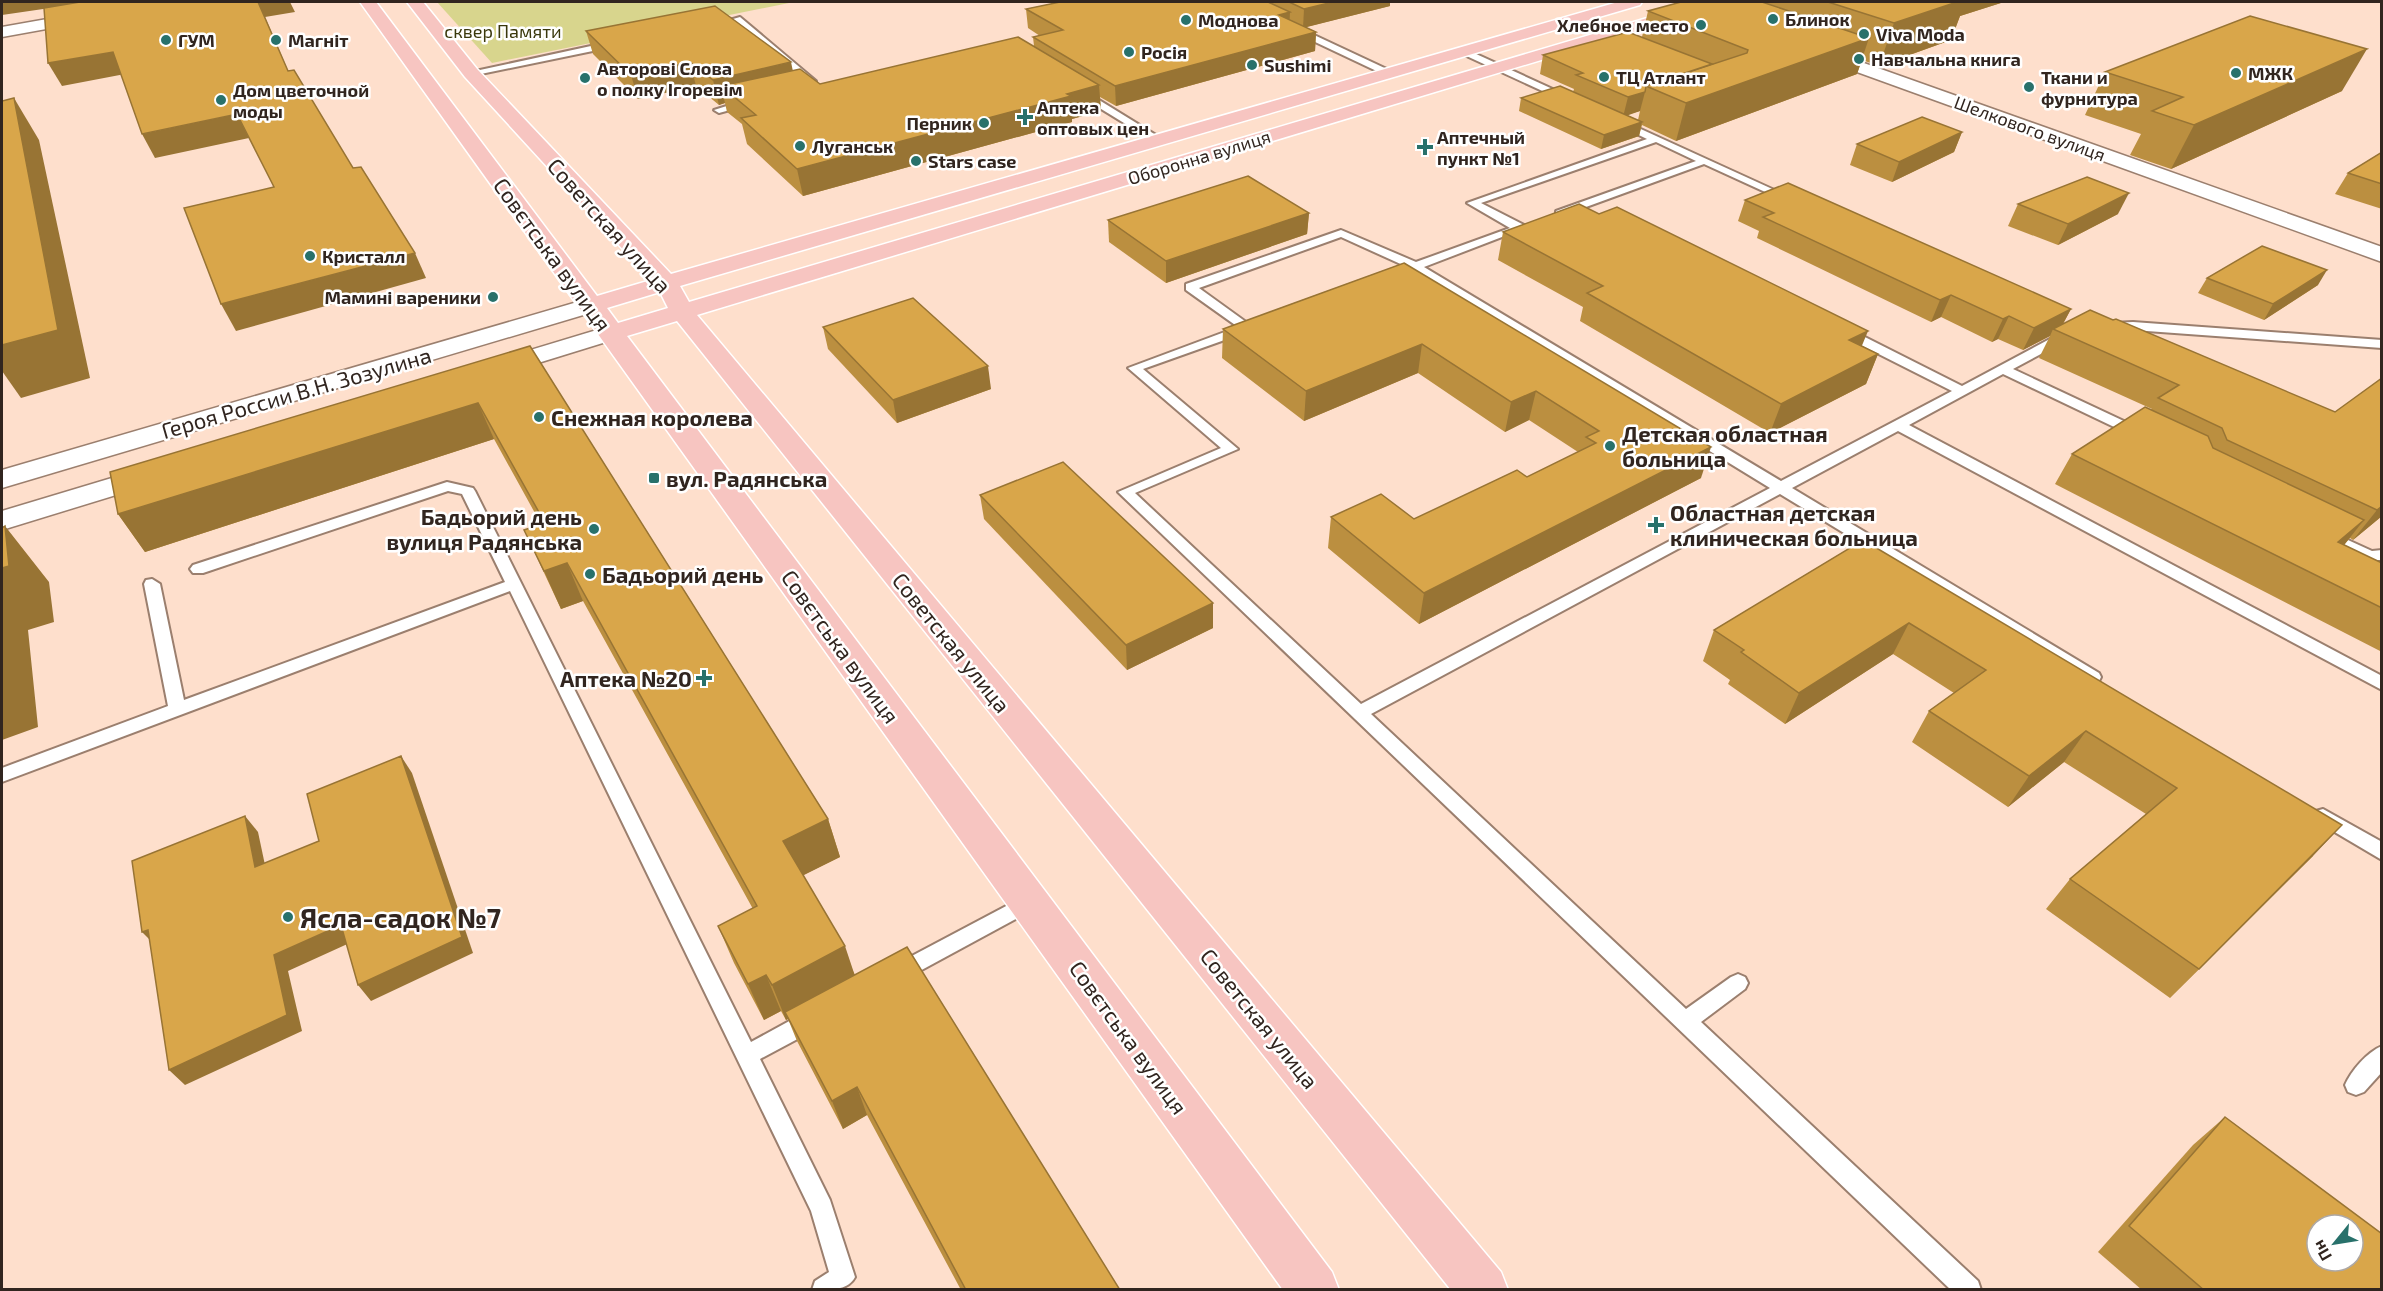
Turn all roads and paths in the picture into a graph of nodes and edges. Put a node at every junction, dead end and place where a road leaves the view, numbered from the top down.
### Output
1 (168, 2) edge
2 (368, 2) edge
3 (415, 2) edge
4 (1634, 2) edge
5 (1717, 2) edge
6 (1687, 4) edge
7 (1730, 20) edge
8 (1289, 26) edge
9 (705, 27) edge
10 (2, 32) edge
11 (624, 42) edge
12 (1797, 44) edge
13 (1463, 51) junction
14 (1496, 67) junction
15 (471, 73) junction
16 (1388, 73) junction
17 (806, 88) edge
18 (1074, 88) edge
19 (762, 99) edge
20 (1571, 101) edge
21 (719, 110) edge
22 (1611, 119) edge
23 (1632, 120) edge
24 (1621, 123) junction
25 (1656, 139) junction
26 (1159, 140) junction
27 (1704, 160) junction
28 (1589, 203) junction
29 (1801, 204) edge
30 (1610, 213) edge
31 (1519, 228) junction
32 (2382, 255) edge
33 (1415, 266) junction
34 (1382, 278) edge
35 (667, 284) junction
36 (683, 313) junction
37 (600, 319) junction
38 (1834, 326) edge
39 (2101, 327) edge
40 (2079, 328) edge
41 (2382, 344) edge
42 (2003, 369) junction
43 (464, 378) edge
44 (1962, 391) junction
45 (1898, 425) junction
46 (2154, 441) edge
47 (182, 465) edge
48 (2, 479) edge
49 (1781, 488) junction
50 (2, 521) edge
51 (2317, 530) edge
52 (2382, 555) edge
53 (198, 569) dead end
54 (152, 584) dead end
55 (514, 584) junction
56 (2382, 684) edge
57 (2111, 688) edge
58 (177, 709) junction
59 (1359, 712) junction
60 (2, 775) edge
61 (2311, 809) edge
62 (2382, 852) edge
63 (1029, 902) junction
64 (1738, 982) dead end
65 (880, 983) edge
66 (829, 1011) edge
67 (1686, 1022) junction
68 (747, 1055) junction
69 (2382, 1056) edge
70 (2356, 1085) dead end
71 (824, 1290) edge
72 (1314, 1290) edge
73 (1483, 1290) edge
74 (1969, 1290) edge

1 - 10 street
2 - 37 main road, Совєтська вулиця
3 - 15 main road, Советская улица
4 - 13 main road, Оборонна вулиця
5 - 6 main road, Оборонна вулиця
6 - 7 street
6 - 14 main road, Оборонна вулиця
8 - 16 lane
9 - 17 lane
11 - 15 lane
12 - 32 street, Шелкового вулиця
13 - 14 lane
13 - 16 main road, Оборонна вулиця
14 - 20 lane
14 - 36 main road, Оборонна вулиця
15 - 35 main road, Советская улица
16 - 26 main road, Оборонна вулиця
18 - 26 lane
19 - 21 lane
22 - 24 lane
23 - 24 lane
24 - 25 lane
25 - 27 lane
25 - 31 lane
26 - 35 main road, Оборонна вулиця
27 - 28 lane
27 - 29 lane
28 - 30 lane
28 - 31 lane
31 - 33 lane
33 - 34 lane
33 - 49 lane
33 - 59 lane
35 - 36 main road, Советская улица
35 - 37 main road, Оборонна вулиця
36 - 37 main road, Оборонна вулиця
36 - 73 main road, Советская улица
37 - 43 street, Героя России В.Н. Зозулина
37 - 48 street, Героя России В.Н. Зозулина
37 - 63 main road, Совєтська вулиця
38 - 44 lane
39 - 41 lane
40 - 42 lane
42 - 44 lane
42 - 46 lane
44 - 45 lane
45 - 49 lane
45 - 56 lane
47 - 50 street, Героя России В.Н. Зозулина
49 - 57 lane
49 - 59 lane
51 - 52 lane
53 - 55 lane
54 - 58 lane
55 - 58 lane
55 - 68 lane
58 - 60 lane
59 - 67 lane
61 - 62 lane
63 - 65 lane
63 - 72 main road, Совєтська вулиця
64 - 67 lane
66 - 68 lane
67 - 74 lane
68 - 71 lane
69 - 70 lane

